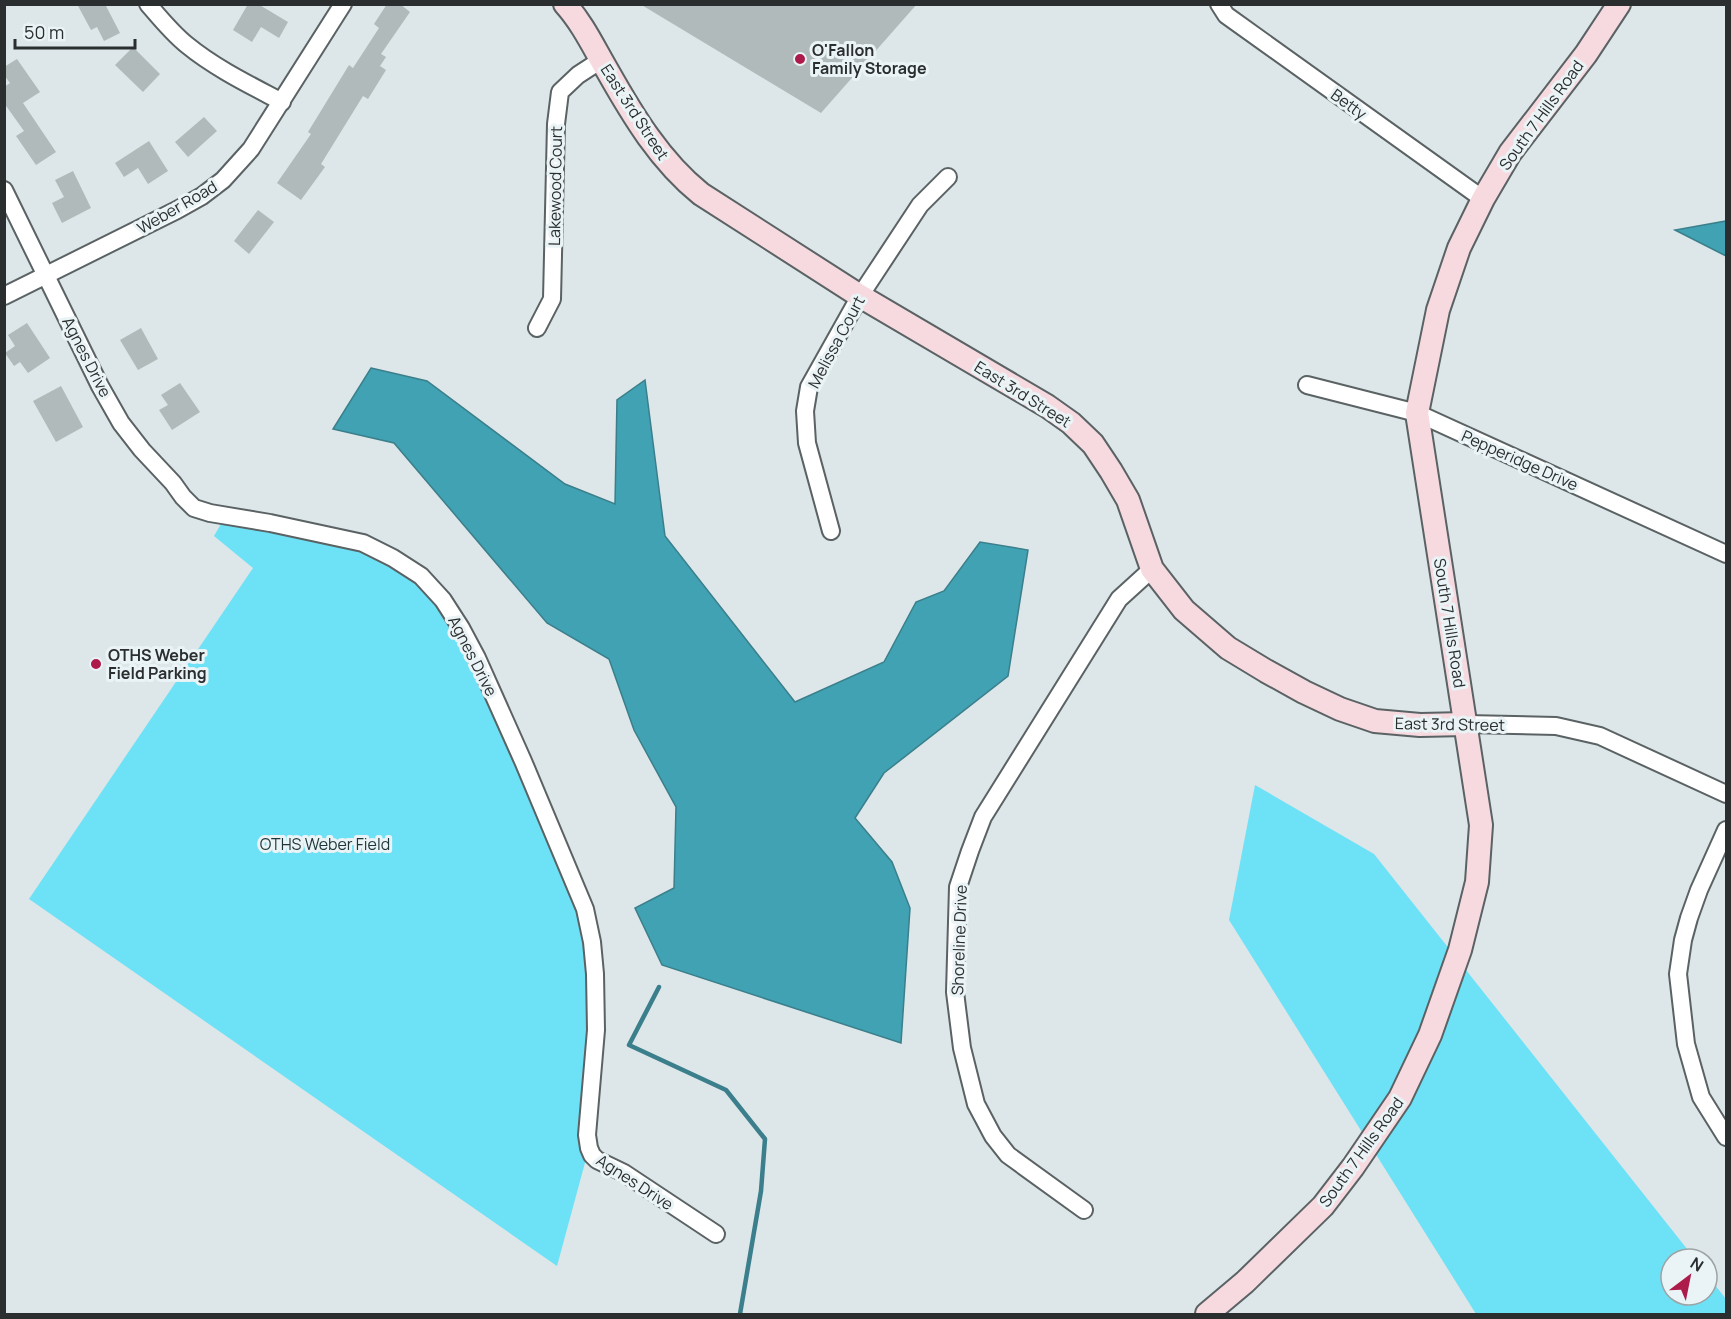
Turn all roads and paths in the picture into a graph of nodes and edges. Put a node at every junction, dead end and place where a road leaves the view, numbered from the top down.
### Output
1 (148, 4) edge
2 (343, 4) edge
3 (565, 4) edge
4 (1219, 4) edge
5 (1618, 5) edge
6 (601, 60) junction
7 (282, 102) junction
8 (948, 177) dead end
9 (4, 190) edge
10 (1483, 200) junction
11 (46, 275) junction
12 (4, 296) edge
13 (860, 296) junction
14 (537, 328) dead end
15 (1307, 385) dead end
16 (1417, 413) junction
17 (831, 531) dead end
18 (1726, 554) edge
19 (1152, 569) junction
20 (1466, 724) junction
21 (1726, 794) edge
22 (1726, 830) edge
23 (1726, 1137) edge
24 (1084, 1210) dead end
25 (716, 1234) dead end
26 (1207, 1314) edge

1 - 7 street
2 - 7 street, Weber Road
3 - 6 street, East 3rd Street
4 - 10 street, Betty
5 - 10 street, South 7 Hills Road
6 - 13 street, East 3rd Street
6 - 14 street, Lakewood Court
7 - 11 street, Weber Road
8 - 13 street, Melissa Court
9 - 11 street, Agnes Drive
10 - 16 street, South 7 Hills Road
11 - 12 street, Weber Road
11 - 25 street, Agnes Drive
13 - 17 street, Melissa Court
13 - 19 street, East 3rd Street
15 - 16 street, Pepperidge Drive
16 - 18 street, Pepperidge Drive
16 - 20 street, South 7 Hills Road
19 - 20 street, East 3rd Street
19 - 24 street, Shoreline Drive
20 - 21 street, East 3rd Street
20 - 26 street, South 7 Hills Road
22 - 23 street

